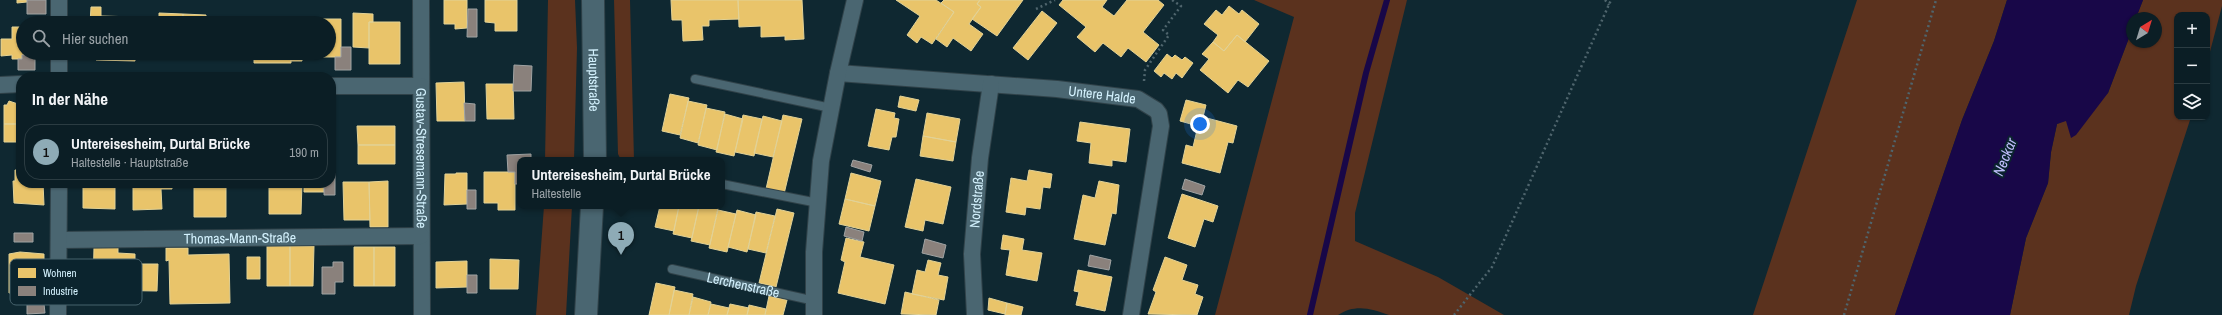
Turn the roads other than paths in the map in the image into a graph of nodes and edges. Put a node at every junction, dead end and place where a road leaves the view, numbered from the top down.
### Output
1 (59, 0) edge
2 (421, 0) edge
3 (593, 0) edge
4 (855, 0) edge
5 (59, 16) edge
6 (59, 60) edge
7 (59, 72) edge
8 (838, 73) junction
9 (695, 80) dead end
10 (16, 84) edge
11 (991, 84) junction
12 (0, 85) edge
13 (336, 86) edge
14 (421, 86) junction
15 (831, 108) junction
16 (595, 157) edge
17 (725, 185) edge
18 (59, 188) edge
19 (818, 203) junction
20 (592, 209) edge
21 (421, 236) junction
22 (59, 240) junction
23 (59, 259) edge
24 (672, 269) dead end
25 (58, 305) edge
26 (815, 308) edge
27 (58, 315) edge
28 (422, 315) edge
29 (586, 315) edge
30 (975, 315) edge
31 (1131, 315) edge

1 - 5 street
2 - 14 street, Gustav-Stresemann-Straße
3 - 16 main road, Hauptstraße
4 - 8 street, Lerchenstraße
6 - 7 street
8 - 11 street, Untere Halde
8 - 15 street, Lerchenstraße
9 - 15 lane
10 - 12 street
11 - 30 street, Nordstraße
11 - 31 street, Untere Halde
13 - 14 street
14 - 21 street, Gustav-Stresemann-Straße
15 - 19 street, Lerchenstraße
17 - 19 lane
18 - 22 street
19 - 26 street, Lerchenstraße
20 - 29 main road
21 - 22 street, Thomas-Mann-Straße
21 - 28 street, Gustav-Stresemann-Straße
22 - 23 street
24 - 26 lane, Lerchenstraße
25 - 27 street

